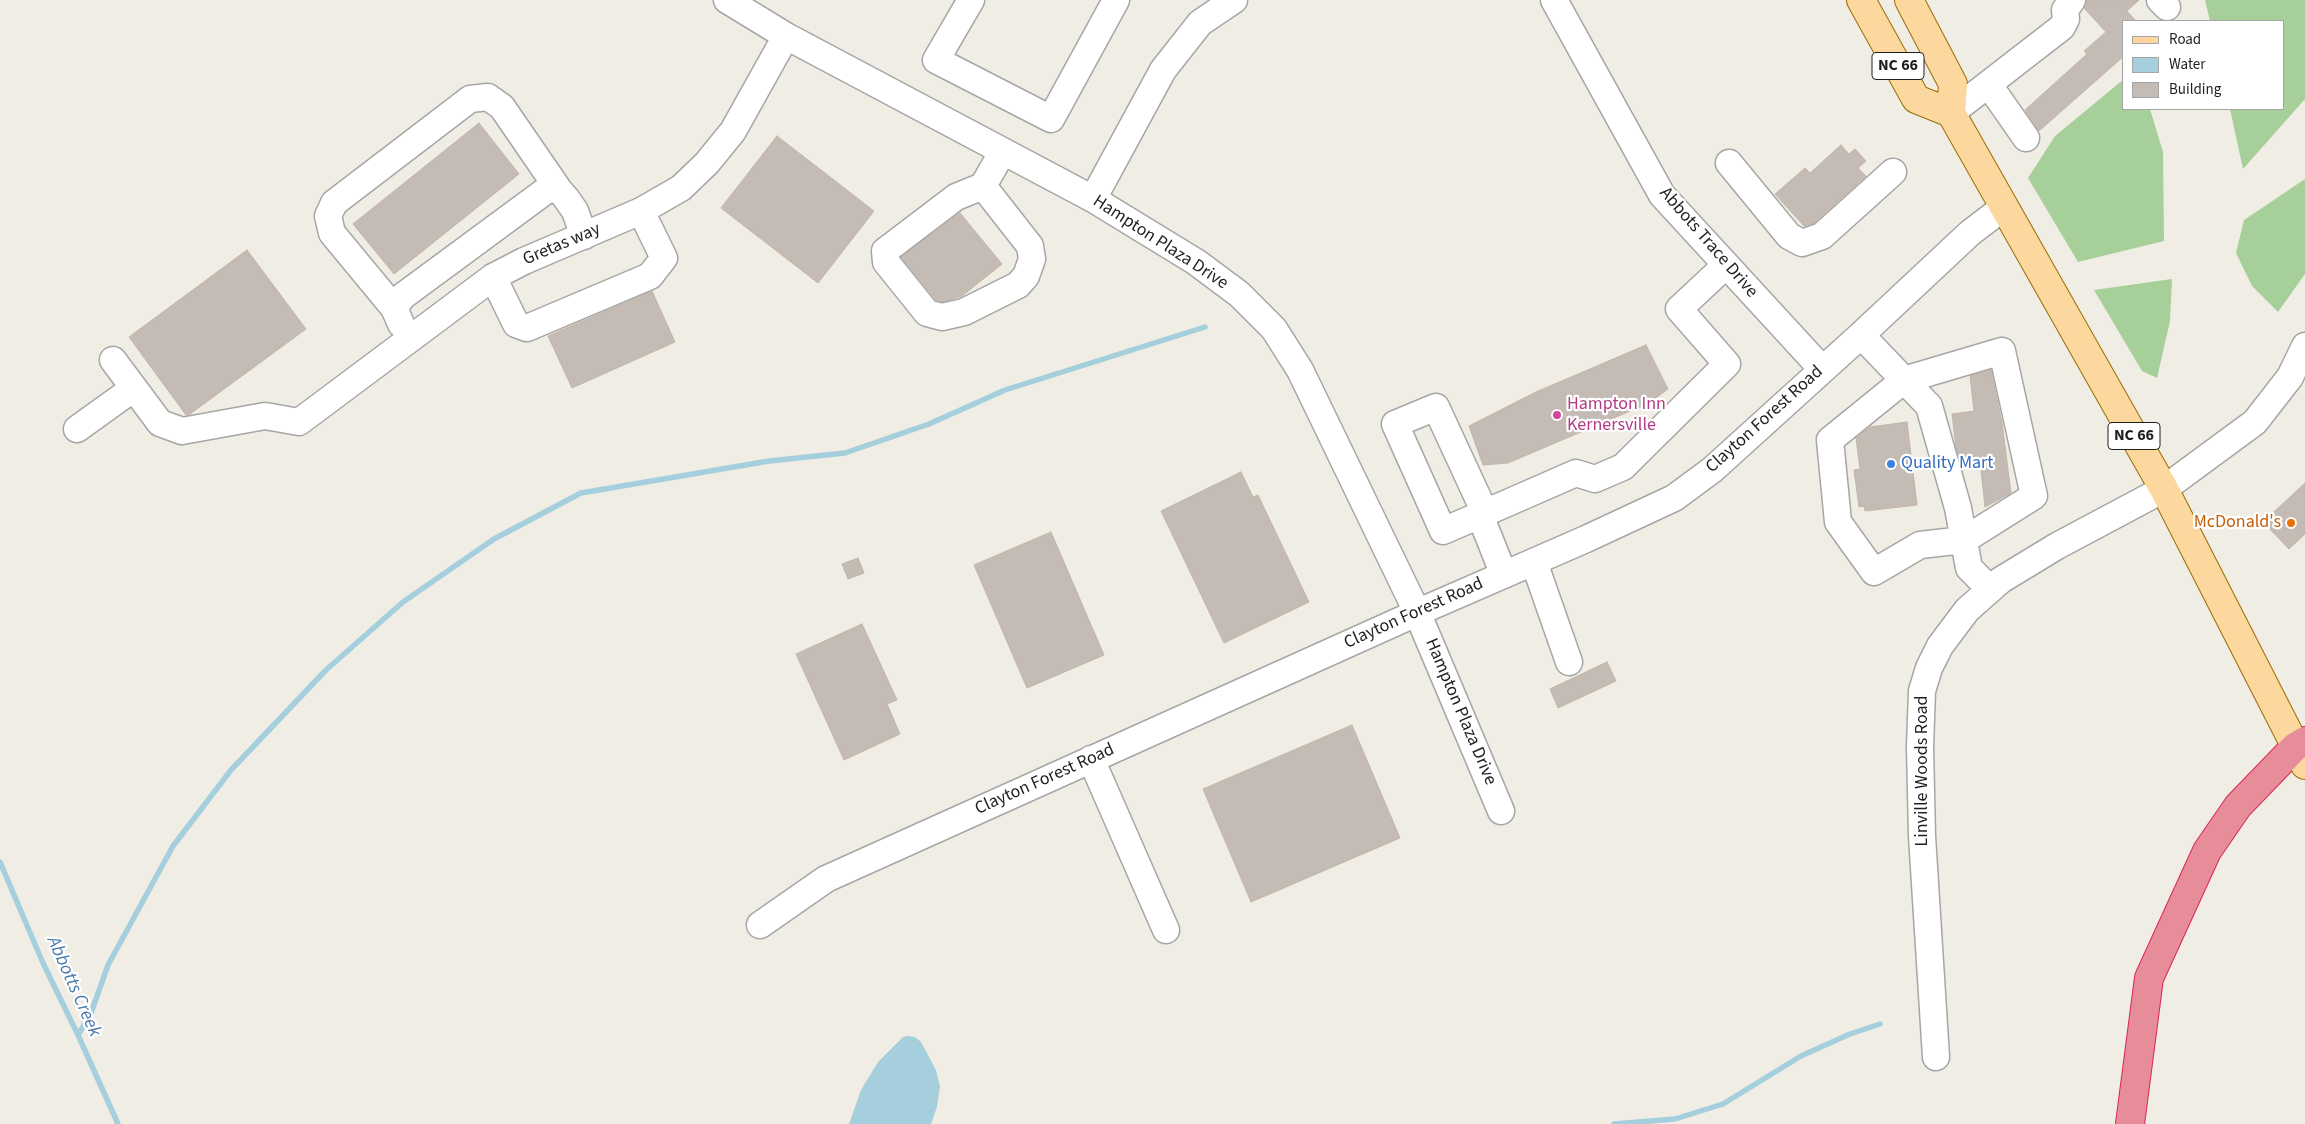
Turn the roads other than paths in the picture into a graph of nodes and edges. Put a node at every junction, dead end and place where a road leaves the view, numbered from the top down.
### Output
1 (727, 0) edge
2 (971, 0) edge
3 (1116, 0) edge
4 (1554, 0) edge
5 (1862, 0) edge
6 (1909, 0) edge
7 (2072, 0) edge
8 (1222, 3) edge
9 (786, 36) junction
10 (1989, 85) junction
11 (1951, 113) junction
12 (2026, 138) dead end
13 (1003, 151) junction
14 (1736, 172) dead end
15 (1893, 172) dead end
16 (982, 186) junction
17 (559, 190) junction
18 (1093, 199) junction
19 (2004, 207) junction
20 (641, 212) junction
21 (584, 236) junction
22 (1726, 265) junction
23 (493, 277) junction
24 (394, 308) junction
25 (1861, 336) junction
26 (410, 339) junction
27 (2305, 346) edge
28 (113, 360) dead end
29 (1822, 370) junction
30 (1904, 380) junction
31 (134, 388) junction
32 (77, 429) dead end
33 (2164, 489) junction
34 (1964, 540) junction
35 (1534, 562) junction
36 (1504, 575) junction
37 (1990, 589) junction
38 (1417, 612) junction
39 (1569, 662) dead end
40 (2302, 751) edge
41 (1091, 759) junction
42 (1501, 811) dead end
43 (760, 925) dead end
44 (1166, 930) dead end
45 (1936, 1057) dead end
46 (2130, 1124) edge

1 - 9 street, Hampton Plaza Drive
2 - 3 street
4 - 22 street, Abbots Trace Drive
5 - 11 main road, NC 66
6 - 11 main road, NC 66
7 - 10 street
8 - 18 street
9 - 13 street, Hampton Plaza Drive
9 - 20 street, Gretas way
10 - 11 street
10 - 12 street
11 - 19 main road, NC 66
13 - 16 street
13 - 18 street, Hampton Plaza Drive
14 - 15 street
16 - 16 street
17 - 21 street
17 - 24 street
17 - 24 street
18 - 38 street, Hampton Plaza Drive
19 - 25 street, Clayton Forest Road
19 - 33 main road, NC 66
20 - 21 street, Gretas way
20 - 23 street
21 - 23 street, Gretas way
22 - 29 street, Abbots Trace Drive
22 - 36 street
23 - 26 street, Gretas way
24 - 26 street
25 - 29 street, Clayton Forest Road
25 - 30 street
26 - 31 street, Gretas way
27 - 33 street, Linville Woods Road
28 - 31 street
29 - 35 street, Clayton Forest Road
30 - 34 street
30 - 34 street
30 - 34 street
31 - 32 street
33 - 37 street, Linville Woods Road
33 - 40 main road, NC 66
34 - 37 street
35 - 36 street, Clayton Forest Road
35 - 39 street
36 - 38 street, Clayton Forest Road
37 - 45 street, Linville Woods Road
38 - 41 street, Clayton Forest Road
38 - 42 street, Hampton Plaza Drive
40 - 46 highway
41 - 43 street, Clayton Forest Road
41 - 44 street

